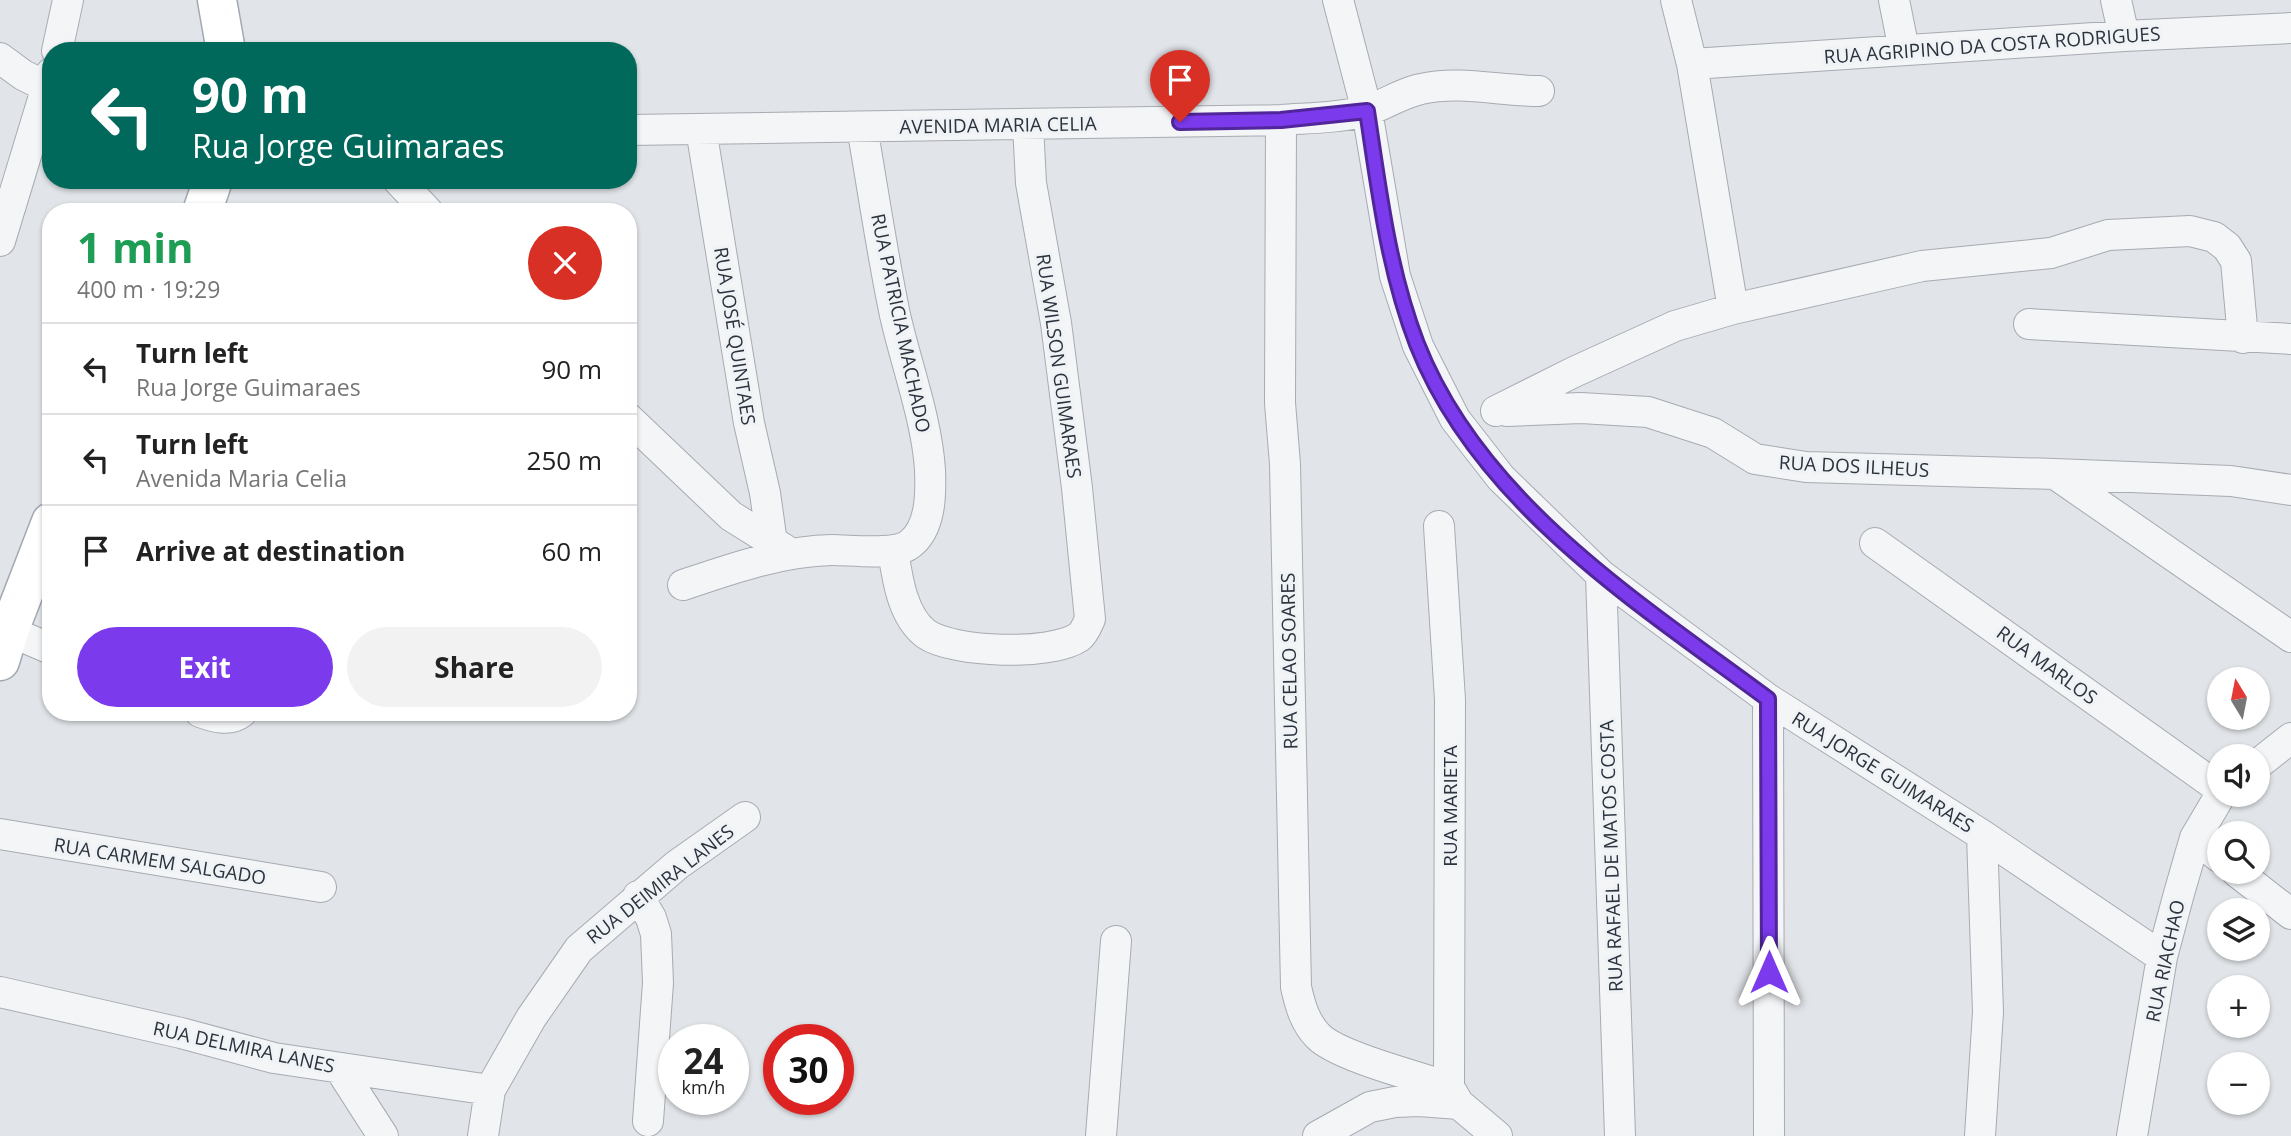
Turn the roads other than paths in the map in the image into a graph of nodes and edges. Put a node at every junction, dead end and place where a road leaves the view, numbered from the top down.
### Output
1 (68, 0) edge
2 (217, 0) edge
3 (1338, 0) edge
4 (1676, 0) edge
5 (1894, 0) edge
6 (2116, 0) edge
7 (2291, 28) edge
8 (2124, 36) junction
9 (59, 42) edge
10 (224, 42) edge
11 (1904, 50) junction
12 (0, 58) edge
13 (1692, 64) junction
14 (42, 79) edge
15 (1539, 91) dead end
16 (42, 103) edge
17 (1367, 111) junction
18 (1281, 120) junction
19 (1028, 125) junction
20 (862, 127) junction
21 (701, 129) junction
22 (637, 130) edge
23 (406, 189) edge
24 (420, 203) edge
25 (0, 241) edge
26 (1733, 309) junction
27 (2029, 324) dead end
28 (2243, 338) junction
29 (2291, 339) edge
30 (1496, 411) junction
31 (1455, 419) junction
32 (637, 427) edge
33 (2055, 474) junction
34 (2291, 490) edge
35 (1439, 526) dead end
36 (1875, 543) dead end
37 (42, 546) edge
38 (783, 549) junction
39 (893, 550) junction
40 (1601, 575) junction
41 (683, 585) dead end
42 (2291, 637) edge
43 (4, 646) edge
44 (42, 648) edge
45 (1768, 699) junction
46 (2291, 738) edge
47 (2270, 755) edge
48 (2207, 779) edge
49 (2213, 807) edge
50 (745, 817) dead end
51 (0, 834) edge
52 (1982, 835) junction
53 (2195, 838) junction
54 (2207, 848) edge
55 (2252, 884) edge
56 (321, 887) dead end
57 (638, 897) junction
58 (2291, 914) edge
59 (1116, 941) dead end
60 (2162, 957) junction
61 (0, 992) edge
62 (340, 1069) junction
63 (491, 1090) junction
64 (1454, 1095) junction
65 (648, 1121) dead end
66 (383, 1136) edge
67 (482, 1136) edge
68 (1101, 1136) edge
69 (1318, 1136) edge
70 (1497, 1136) edge
71 (1620, 1136) edge
72 (1769, 1136) edge
73 (1980, 1136) edge
74 (2132, 1136) edge

1 - 9 street
2 - 10 main road
3 - 17 street, RUA JORGE GUIMARAES
4 - 13 street
5 - 11 street
6 - 8 street
7 - 8 street, RUA AGRIPINO DA COSTA RODRIGUES
8 - 11 street, RUA AGRIPINO DA COSTA RODRIGUES
11 - 13 street, RUA AGRIPINO DA COSTA RODRIGUES
12 - 14 street
13 - 26 street
15 - 17 street, AVENIDA MARIA CELIA
16 - 25 street
17 - 18 street, AVENIDA MARIA CELIA
17 - 31 street, RUA JORGE GUIMARAES
18 - 19 street, AVENIDA MARIA CELIA
18 - 64 street, RUA CELAO SOARES
19 - 20 street, AVENIDA MARIA CELIA
19 - 39 street, RUA WILSON GUIMARAES
20 - 21 street, AVENIDA MARIA CELIA
20 - 39 street, RUA PATRICIA MACHADO
21 - 22 street, AVENIDA MARIA CELIA
21 - 38 street, RUA JOSÉ QUINTAES
23 - 24 street
26 - 28 street
26 - 30 street
27 - 28 street
28 - 29 street
30 - 31 street, RUA DOS ILHEUS
30 - 33 street, RUA DOS ILHEUS
31 - 40 street, RUA JORGE GUIMARAES
32 - 38 street
33 - 34 street, RUA DOS ILHEUS
33 - 42 street
35 - 64 street, RUA MARIETA
36 - 48 street, RUA MARLOS
37 - 43 main road
38 - 39 street
38 - 41 street
40 - 45 street, RUA JORGE GUIMARAES
40 - 71 street, RUA RAFAEL DE MATOS COSTA
43 - 44 street
45 - 52 street, RUA JORGE GUIMARAES
45 - 72 street
46 - 47 street
49 - 53 street, RUA RIACHAO
50 - 57 street, RUA DEIMIRA LANES
51 - 56 street, RUA CARMEM SALGADO
52 - 60 street, RUA JORGE GUIMARAES
52 - 73 street
53 - 54 street
53 - 60 street, RUA RIACHAO
55 - 58 street
57 - 63 street, RUA DEIMIRA LANES
57 - 65 street
59 - 68 street
60 - 74 street, RUA RIACHAO
61 - 62 street, RUA DELMIRA LANES
62 - 63 street, RUA DELMIRA LANES
62 - 66 street
63 - 67 street, RUA DEIMIRA LANES
64 - 69 street
64 - 70 street

